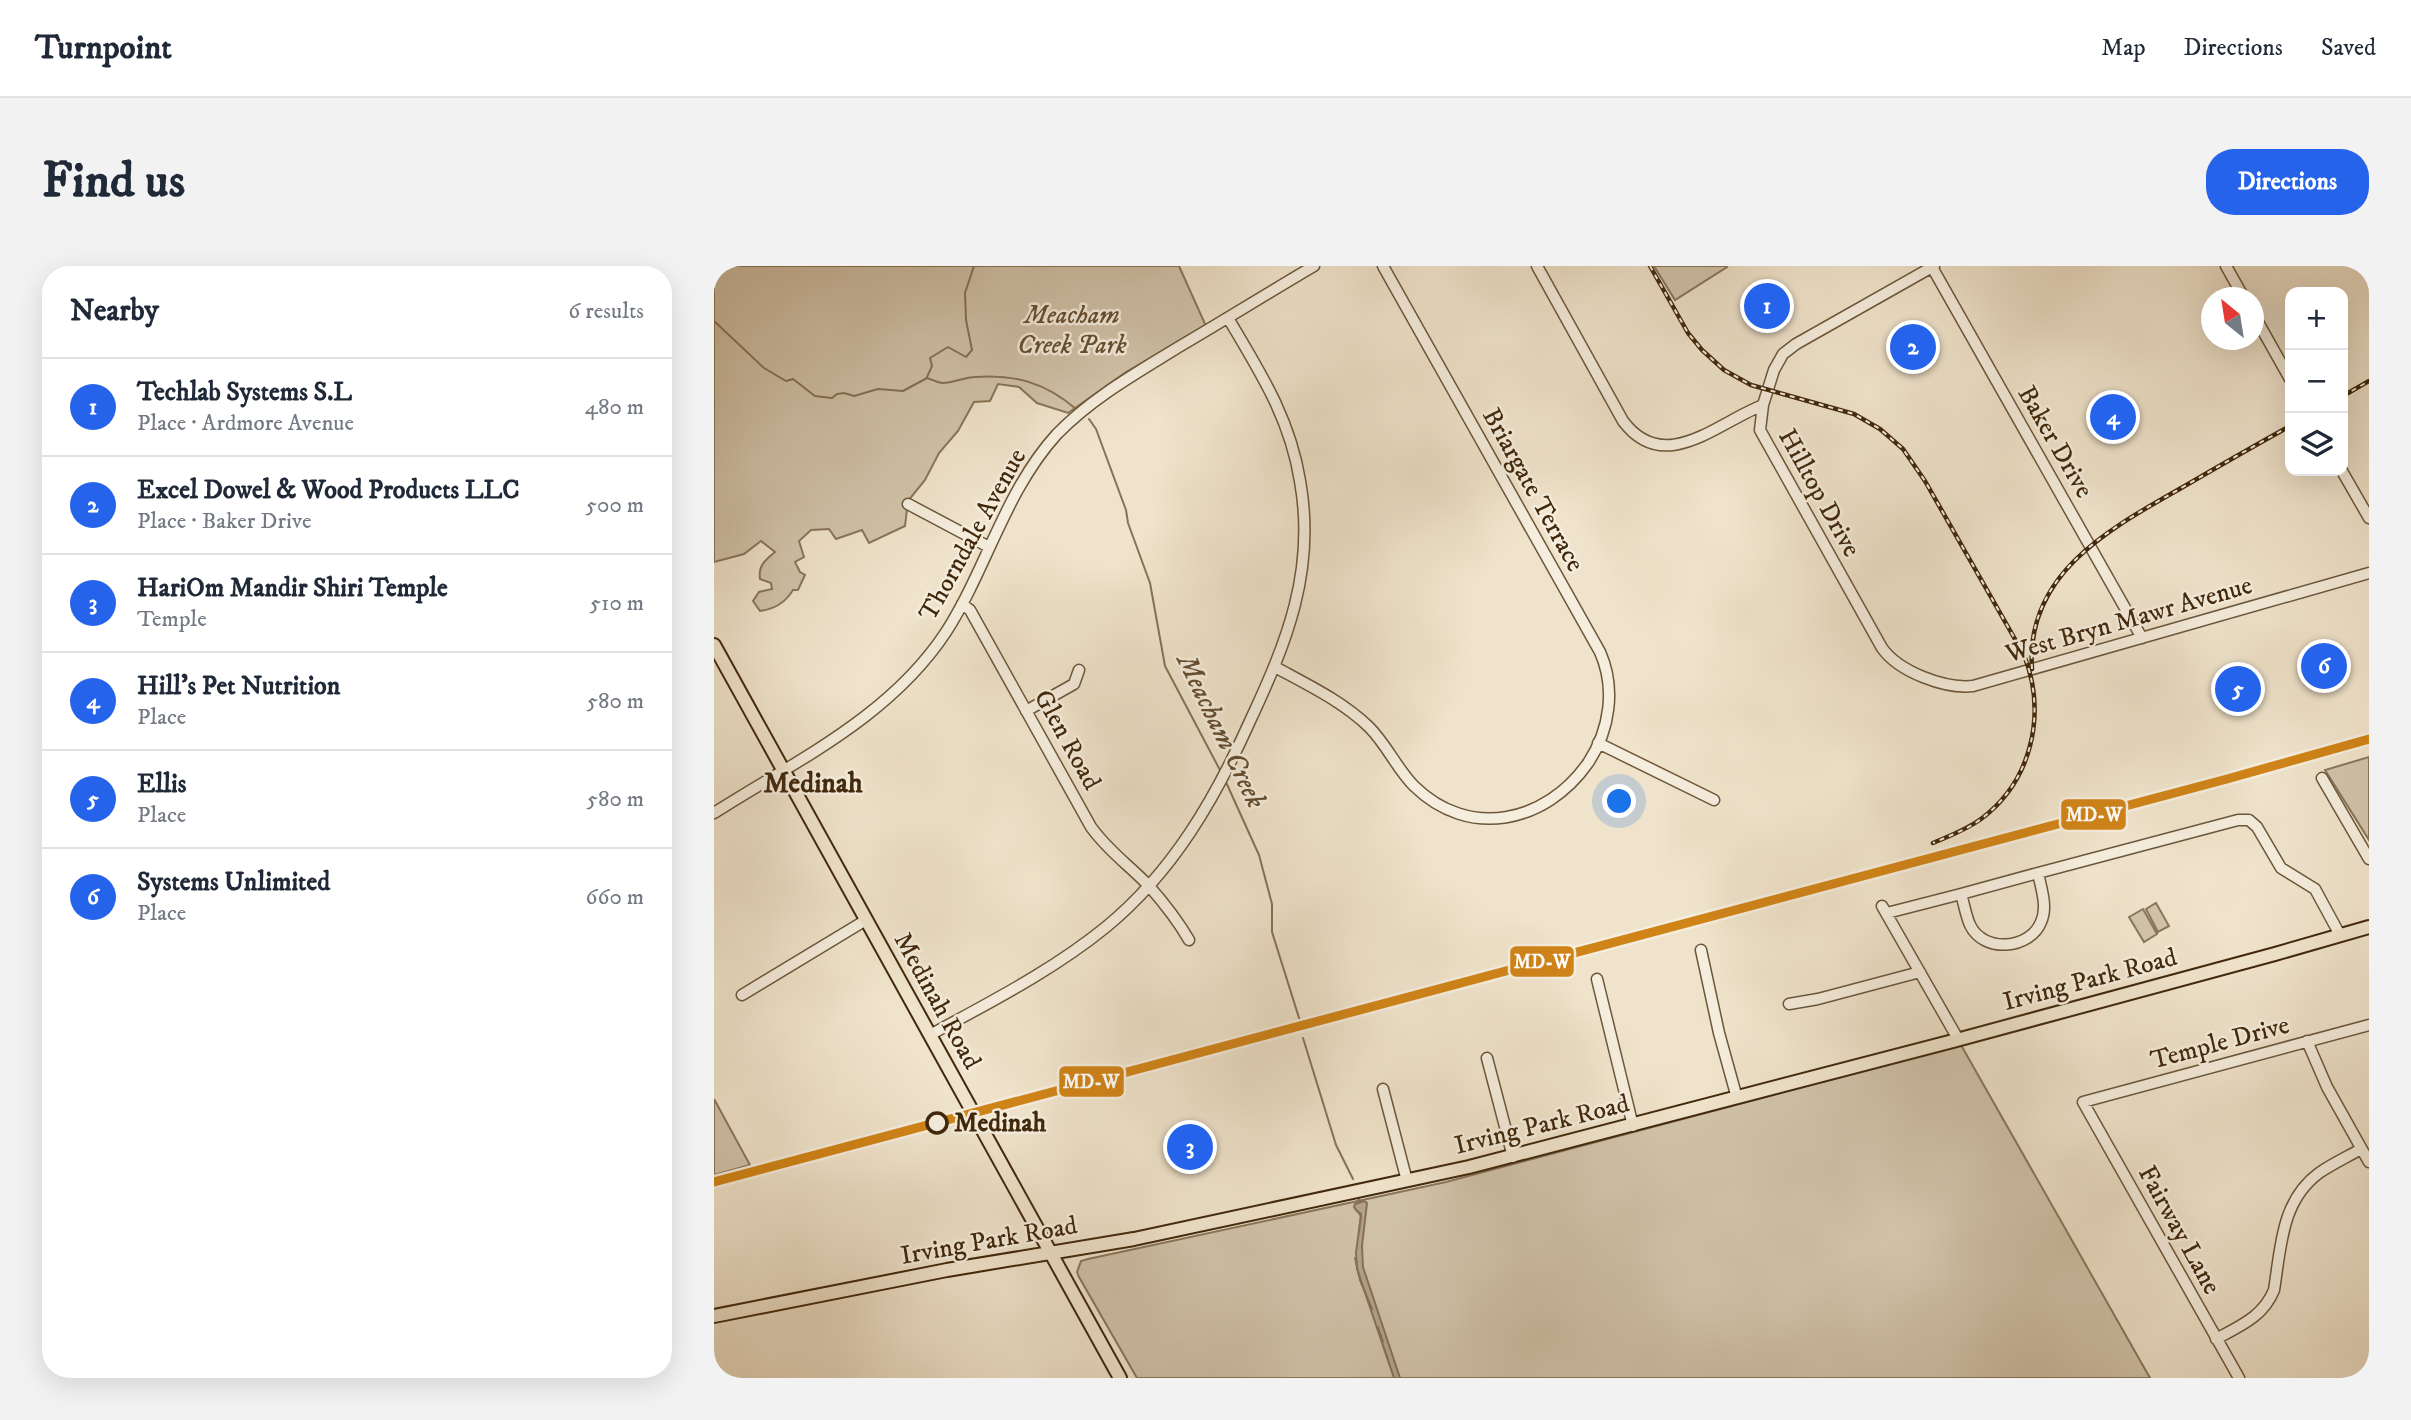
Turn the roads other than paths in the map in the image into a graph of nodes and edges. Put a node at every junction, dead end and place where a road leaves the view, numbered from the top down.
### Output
1 (1314, 266) edge
2 (1382, 266) edge
3 (1537, 266) edge
4 (2226, 266) edge
5 (1933, 267) edge
6 (1302, 269) edge
7 (2238, 287) edge
8 (1228, 318) junction
9 (2264, 334) edge
10 (2285, 371) edge
11 (1763, 405) junction
12 (2345, 476) edge
13 (908, 504) dead end
14 (2369, 518) edge
15 (989, 547) junction
16 (2369, 573) edge
17 (962, 604) junction
18 (2142, 638) junction
19 (714, 645) edge
20 (1901, 666) joint
21 (1275, 667) junction
22 (1079, 670) dead end
23 (1027, 711) junction
24 (1598, 743) junction
25 (783, 771) junction
26 (2322, 778) dead end
27 (1714, 800) dead end
28 (714, 813) edge
29 (2369, 859) edge
30 (2038, 873) junction
31 (1149, 885) junction
32 (1961, 894) junction
33 (866, 920) junction
34 (2369, 926) edge
35 (2340, 934) junction
36 (1189, 940) dead end
37 (1701, 950) dead end
38 (1920, 972) junction
39 (1597, 979) dead end
40 (742, 995) dead end
41 (1789, 1004) dead end
42 (2369, 1025) edge
43 (930, 1035) junction
44 (1958, 1039) junction
45 (2307, 1041) junction
46 (1487, 1058) dead end
47 (1383, 1089) dead end
48 (1737, 1098) junction
49 (2083, 1102) joint
50 (1633, 1126) junction
51 (2361, 1149) junction
52 (1513, 1157) junction
53 (2369, 1162) edge
54 (1407, 1181) junction
55 (1049, 1252) junction
56 (714, 1316) edge
57 (2216, 1339) junction
58 (1120, 1378) edge
59 (2239, 1378) edge

1 - 6 street, Thorndale Avenue
2 - 24 street, Briargate Terrace
3 - 11 street, Hilltop Drive
4 - 7 street
5 - 11 street
5 - 18 street, Baker Drive
6 - 8 street, Thorndale Avenue
8 - 15 street, Thorndale Avenue
8 - 21 street
9 - 10 street
11 - 20 street, Hilltop Drive
12 - 14 street
13 - 15 street
15 - 17 street, Thorndale Avenue
16 - 18 street, West Bryn Mawr Avenue
17 - 23 street, Glen Road
17 - 25 street, Thorndale Avenue
18 - 20 street, West Bryn Mawr Avenue
19 - 25 main road, Medinah Road
21 - 24 street, Briargate Terrace
21 - 31 street
22 - 23 street
23 - 31 street, Glen Road
24 - 27 street
25 - 28 street, Thorndale Avenue
25 - 33 main road, Medinah Road
26 - 29 street
30 - 32 street
30 - 32 street
30 - 35 street
31 - 36 street, Glen Road
31 - 43 street
32 - 38 street
33 - 40 street
33 - 43 main road, Medinah Road
34 - 35 main road, Irving Park Road
35 - 44 main road, Irving Park Road
37 - 48 street
38 - 41 street
38 - 44 street
39 - 50 street
42 - 45 street, Temple Drive
43 - 55 main road, Medinah Road
44 - 48 main road, Irving Park Road
45 - 49 street, Temple Drive
45 - 51 street
46 - 52 street
47 - 54 street
48 - 50 main road, Irving Park Road
49 - 57 street, Fairway Lane
50 - 52 main road, Irving Park Road
51 - 53 street
51 - 57 street
52 - 54 main road, Irving Park Road
54 - 55 main road, Irving Park Road
55 - 56 main road, Irving Park Road
55 - 58 main road, Medinah Road
57 - 59 street, Fairway Lane

